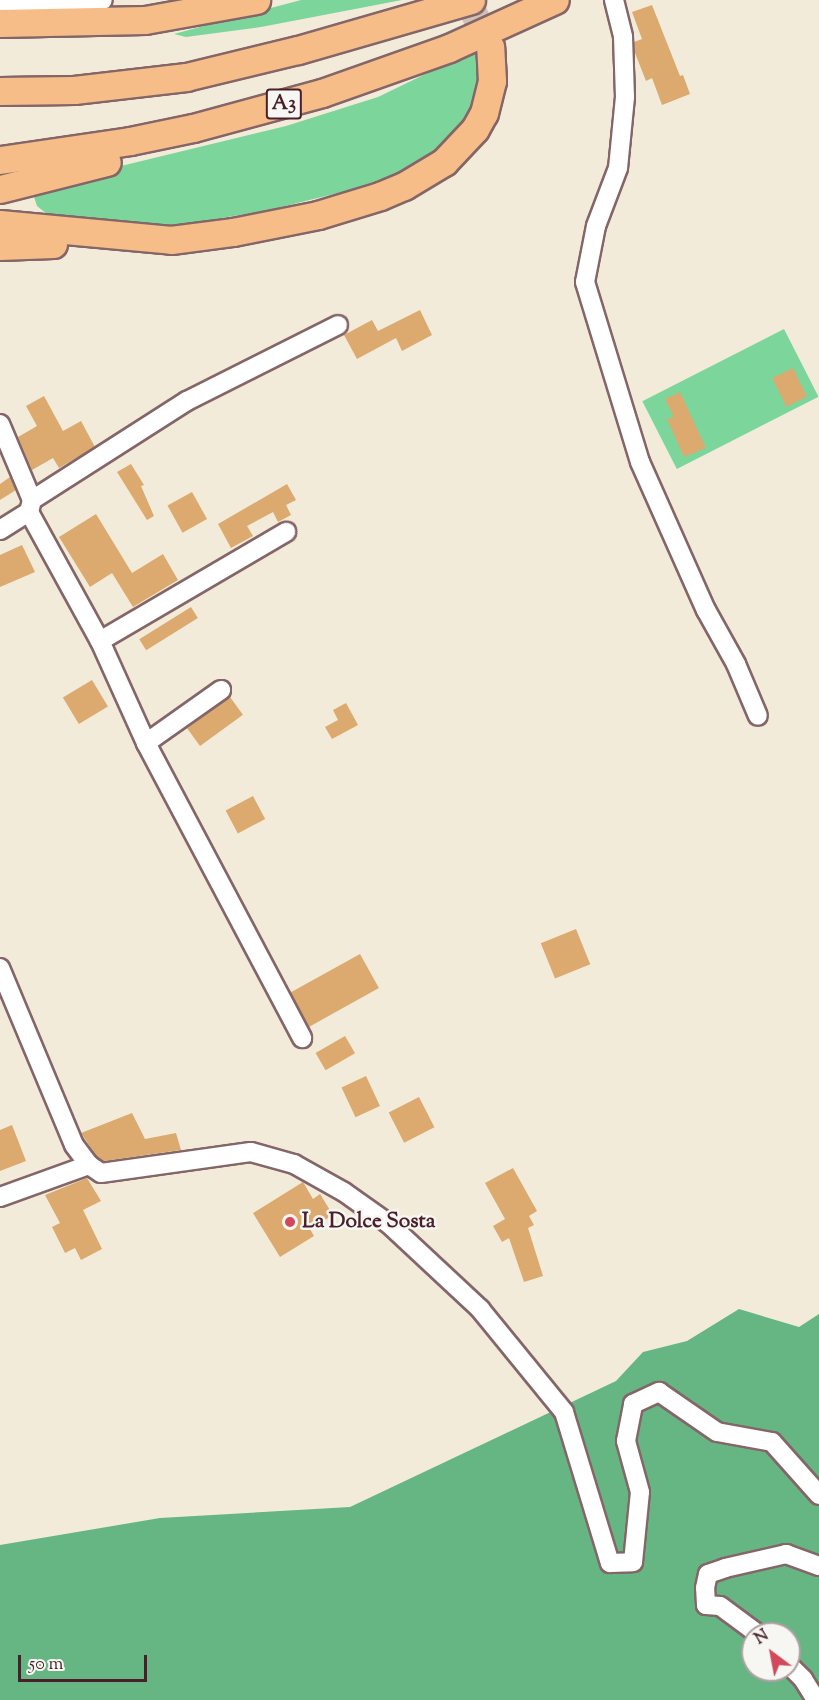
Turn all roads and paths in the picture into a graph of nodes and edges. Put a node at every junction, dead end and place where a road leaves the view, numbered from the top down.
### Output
1 (103, 0) edge
2 (256, 0) edge
3 (471, 0) edge
4 (555, 0) edge
5 (614, 0) edge
6 (23, 3) edge
7 (0, 5) edge
8 (0, 23) edge
9 (490, 47) tunnel mouth
10 (399, 67) junction
11 (0, 92) edge
12 (0, 160) edge
13 (0, 189) edge
14 (0, 224) edge
15 (171, 240) junction
16 (0, 246) edge
17 (338, 325) dead end
18 (0, 424) edge
19 (31, 506) junction
20 (0, 530) edge
21 (286, 532) dead end
22 (100, 641) junction
23 (221, 690) dead end
24 (758, 716) dead end
25 (146, 743) junction
26 (0, 968) edge
27 (302, 1038) dead end
28 (89, 1165) junction
29 (0, 1197) edge
30 (819, 1495) edge
31 (819, 1566) edge
32 (742, 1622) edge
33 (801, 1677) edge
34 (816, 1700) edge

1 - 6 street
2 - 8 highway
3 - 11 highway, A3
4 - 10 highway, A3
5 - 24 street
6 - 7 street
9 - 15 highway
10 - 12 highway, A3
10 - 13 highway, A3
14 - 15 highway
15 - 16 highway
17 - 19 street
18 - 19 street
19 - 20 street
19 - 22 street
21 - 22 street
22 - 25 street
23 - 25 street
25 - 27 street
26 - 28 street
28 - 29 street
28 - 30 street
31 - 32 street
33 - 34 street

